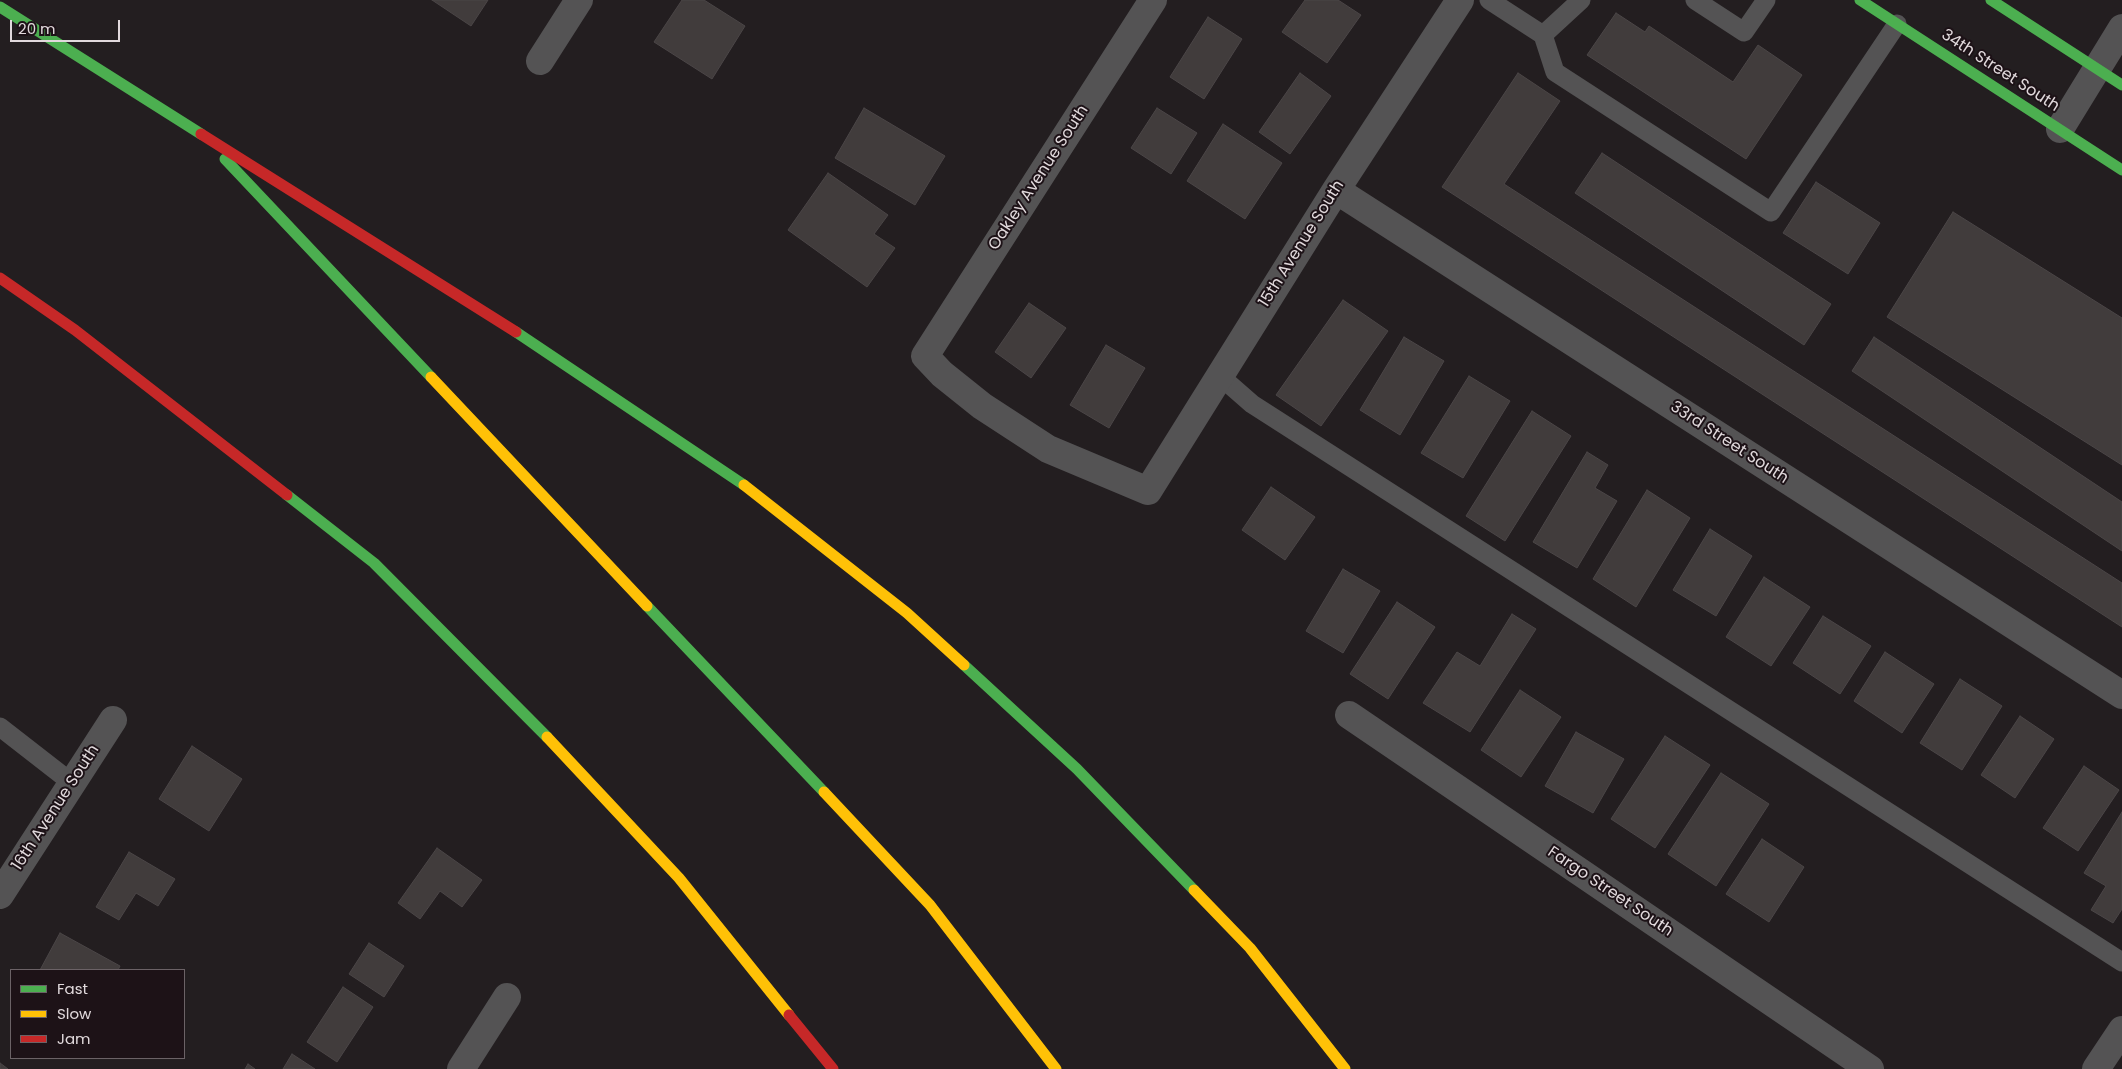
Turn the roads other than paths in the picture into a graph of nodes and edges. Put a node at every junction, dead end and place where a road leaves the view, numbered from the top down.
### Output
1 (579, 0) edge
2 (1152, 0) edge
3 (1460, 0) edge
4 (1489, 0) edge
5 (1581, 0) edge
6 (1695, 0) edge
7 (1766, 0) edge
8 (1860, 0) edge
9 (1991, 0) edge
10 (0, 7) edge
11 (1897, 24) junction
12 (2122, 28) edge
13 (1543, 35) junction
14 (540, 61) dead end
15 (2097, 69) junction
16 (2122, 85) edge
17 (196, 129) junction
18 (2060, 129) junction
19 (2122, 170) edge
20 (1336, 190) junction
21 (0, 278) edge
22 (1220, 376) junction
23 (1148, 491) joint
24 (2122, 695) edge
25 (1349, 715) dead end
26 (113, 720) dead end
27 (0, 727) edge
28 (72, 783) junction
29 (0, 895) edge
30 (2122, 962) edge
31 (507, 997) dead end
32 (2122, 1030) edge
33 (461, 1069) edge
34 (833, 1069) edge
35 (1056, 1069) edge
36 (1345, 1069) edge
37 (1870, 1069) edge
38 (2096, 1069) edge

1 - 14 street
2 - 23 street, Oakley Avenue South
3 - 20 street, 15th Avenue South
4 - 13 lane
5 - 13 lane
6 - 7 lane
8 - 11 highway, 34th Street South
9 - 15 highway
10 - 17 highway
11 - 13 lane
11 - 18 highway, 34th Street South
12 - 15 street
15 - 16 highway
15 - 18 street
17 - 35 highway
17 - 36 highway
18 - 19 highway, 34th Street South
20 - 22 street, 15th Avenue South
20 - 24 street, 33rd Street South
21 - 34 highway
22 - 23 street, 15th Avenue South
22 - 30 lane
25 - 37 street, Fargo Street South
26 - 28 street, 16th Avenue South
27 - 28 lane
28 - 29 street, 16th Avenue South
31 - 33 street
32 - 38 street

